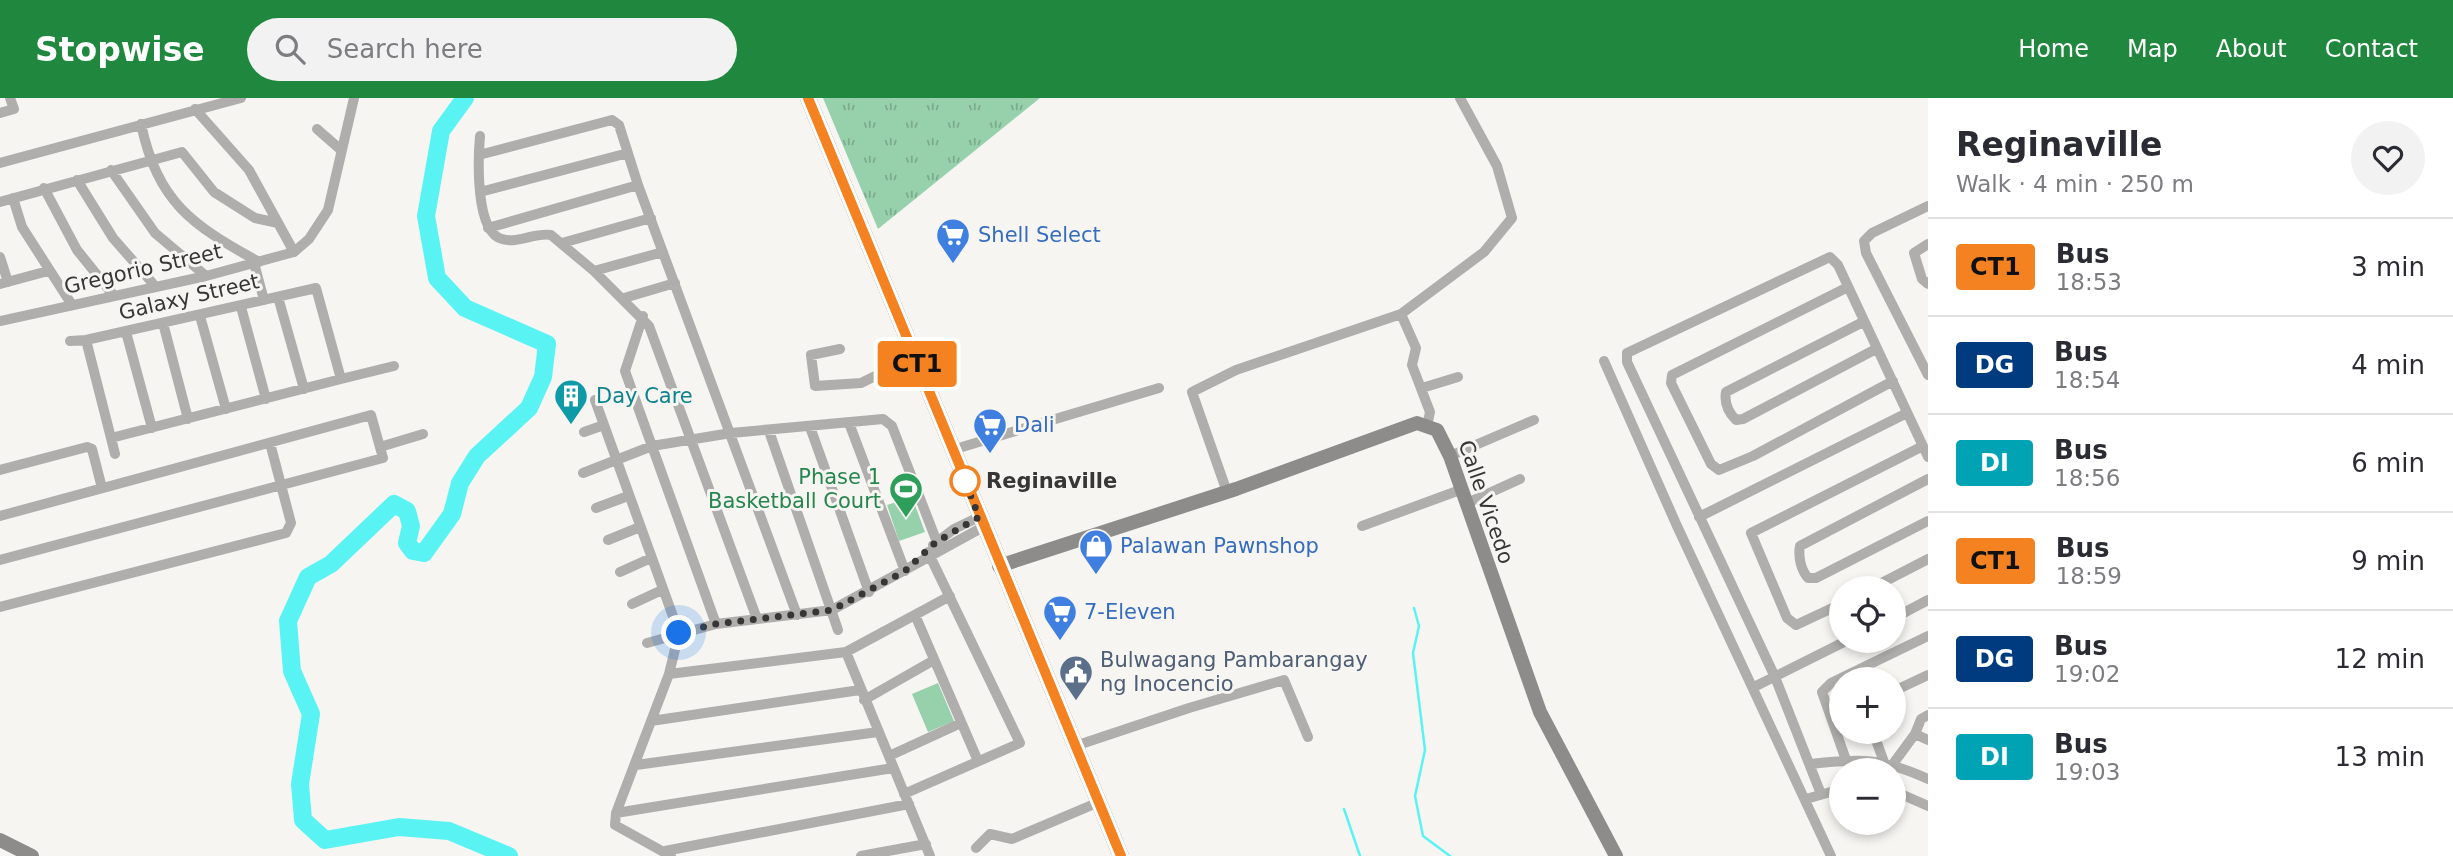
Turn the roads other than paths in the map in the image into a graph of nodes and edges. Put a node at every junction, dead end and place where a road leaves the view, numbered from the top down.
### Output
1 (10, 98) edge
2 (241, 98) edge
3 (354, 98) edge
4 (808, 98) edge
5 (1460, 98) edge
6 (195, 109) junction
7 (0, 113) edge
8 (141, 124) junction
9 (317, 129) dead end
10 (480, 136) dead end
11 (341, 150) junction
12 (628, 153) junction
13 (479, 155) junction
14 (149, 161) junction
15 (0, 163) edge
16 (111, 170) junction
17 (77, 180) junction
18 (638, 185) junction
19 (44, 188) junction
20 (480, 192) junction
21 (13, 198) junction
22 (0, 202) edge
23 (1928, 206) edge
24 (651, 218) junction
25 (278, 223) junction
26 (488, 228) junction
27 (562, 243) junction
28 (1928, 244) edge
29 (294, 252) junction
30 (663, 252) junction
31 (0, 257) edge
32 (257, 263) junction
33 (48, 271) junction
34 (594, 271) junction
35 (205, 275) junction
36 (4, 283) edge
37 (675, 283) junction
38 (1928, 284) edge
39 (155, 286) junction
40 (1848, 288) junction
41 (114, 296) junction
42 (278, 297) junction
43 (624, 298) junction
44 (264, 300) junction
45 (72, 305) junction
46 (240, 307) junction
47 (1401, 314) junction
48 (200, 316) junction
49 (643, 316) junction
50 (0, 321) edge
51 (1863, 322) junction
52 (163, 323) junction
53 (126, 331) junction
54 (86, 340) junction
55 (71, 341) dead end
56 (840, 349) dead end
57 (1876, 349) junction
58 (914, 357) junction
59 (1604, 361) dead end
60 (394, 366) dead end
61 (1928, 375) edge
62 (1458, 377) dead end
63 (341, 379) junction
64 (1893, 381) junction
65 (1159, 388) dead end
66 (1422, 388) junction
67 (304, 389) junction
68 (265, 399) junction
69 (595, 400) dead end
70 (226, 409) junction
71 (1907, 413) junction
72 (188, 419) junction
73 (1534, 420) dead end
74 (849, 423) junction
75 (604, 425) junction
76 (1427, 426) junction
77 (810, 427) junction
78 (152, 428) junction
79 (769, 431) junction
80 (584, 432) dead end
81 (731, 433) junction
82 (423, 435) dead end
83 (111, 438) junction
84 (691, 440) junction
85 (270, 443) junction
86 (652, 446) junction
87 (1923, 446) junction
88 (380, 447) junction
89 (952, 450) junction
90 (115, 454) dead end
91 (1450, 456) junction
92 (1928, 457) edge
93 (616, 460) junction
94 (0, 470) edge
95 (583, 473) dead end
96 (1520, 479) dead end
97 (1928, 479) edge
98 (282, 485) junction
99 (102, 488) junction
100 (1227, 492) junction
101 (628, 496) junction
102 (1462, 497) junction
103 (596, 508) dead end
104 (0, 516) edge
105 (1699, 517) junction
106 (981, 522) junction
107 (1928, 522) edge
108 (1362, 526) dead end
109 (640, 527) junction
110 (608, 540) dead end
111 (931, 551) junction
112 (651, 558) junction
113 (1928, 559) edge
114 (0, 560) edge
115 (999, 566) junction
116 (905, 571) junction
117 (620, 572) dead end
118 (1895, 576) edge
119 (663, 590) junction
120 (869, 592) junction
121 (950, 596) junction
122 (1928, 600) edge
123 (632, 604) dead end
124 (0, 607) edge
125 (832, 610) junction
126 (1829, 610) edge
127 (1906, 612) edge
128 (797, 615) junction
129 (915, 615) junction
130 (757, 619) junction
131 (716, 624) junction
132 (838, 630) dead end
133 (679, 633) junction
134 (1928, 636) edge
135 (647, 643) dead end
136 (1829, 650) edge
137 (846, 652) junction
138 (934, 660) junction
139 (669, 674) junction
140 (1928, 675) edge
141 (1775, 677) junction
142 (1906, 685) edge
143 (1754, 687) junction
144 (862, 695) junction
145 (1928, 715) edge
146 (651, 721) junction
147 (961, 723) junction
148 (878, 732) junction
149 (1915, 734) junction
150 (1308, 737) dead end
151 (1928, 740) edge
152 (1075, 746) junction
153 (889, 756) junction
154 (1845, 758) edge
155 (1893, 758) edge
156 (978, 761) junction
157 (1829, 762) edge
158 (1811, 764) junction
159 (636, 765) junction
160 (893, 768) junction
161 (1906, 770) edge
162 (1928, 779) edge
163 (1829, 792) edge
164 (904, 794) junction
165 (1821, 794) junction
166 (1906, 796) edge
167 (1806, 799) junction
168 (1098, 802) junction
169 (909, 804) junction
170 (1928, 806) edge
171 (617, 813) junction
172 (0, 840) edge
173 (926, 844) junction
174 (976, 848) dead end
175 (668, 854) edge
176 (32, 856) edge
177 (861, 856) edge
178 (930, 856) edge
179 (1121, 856) edge
180 (1616, 856) edge
181 (1831, 856) edge

1 - 7 street
2 - 6 street
3 - 11 street
4 - 58 main road
5 - 47 street
6 - 8 street
6 - 25 street
8 - 14 street
8 - 15 street
9 - 11 street
10 - 13 street
11 - 29 street
12 - 13 street
12 - 18 street
12 - 20 street
13 - 20 street
14 - 16 street
14 - 25 street
14 - 32 street
16 - 17 street
16 - 35 street
17 - 19 street
17 - 39 street
18 - 24 street
18 - 26 street
19 - 21 street
19 - 41 street
20 - 26 street
21 - 22 street
21 - 33 street
23 - 61 street
24 - 27 street
24 - 30 street
25 - 29 street
26 - 27 street
27 - 34 street
28 - 38 street
29 - 32 street, Gregorio Street
30 - 34 street
30 - 37 street
31 - 36 street
32 - 35 street, Gregorio Street
32 - 44 street
33 - 36 street
33 - 45 street
34 - 43 street
35 - 39 street, Gregorio Street
37 - 43 street
37 - 81 street
39 - 41 street, Gregorio Street
40 - 51 street
40 - 64 street
40 - 105 street
41 - 45 street, Gregorio Street
42 - 44 street, Galaxy Street
42 - 63 street, Galaxy Street
42 - 67 street
43 - 49 street
44 - 46 street, Galaxy Street
45 - 50 street, Gregorio Street
46 - 48 street, Galaxy Street
46 - 68 street
47 - 66 street
47 - 100 street
48 - 52 street, Galaxy Street
48 - 70 street
49 - 84 street
49 - 86 street
51 - 57 street
51 - 57 street
52 - 53 street, Galaxy Street
52 - 72 street
53 - 54 street, Galaxy Street
53 - 78 street
54 - 55 street, Galaxy Street
54 - 83 street
56 - 58 street
57 - 64 street
58 - 89 main road
59 - 143 street
60 - 63 street
62 - 66 street
63 - 67 street
64 - 71 street
65 - 89 street
66 - 76 street
67 - 68 street
68 - 70 street
69 - 75 street
70 - 72 street
71 - 87 street
71 - 105 street
72 - 78 street
73 - 91 street
74 - 77 street
74 - 111 street
74 - 116 street
75 - 80 street
75 - 93 street
76 - 91 street, Calle Vicedo
76 - 100 street
77 - 79 street
77 - 120 street
78 - 83 street
79 - 81 street
79 - 125 street
81 - 84 street
81 - 128 street
82 - 88 street
83 - 90 street
84 - 86 street
84 - 130 street
85 - 88 street
85 - 98 street
85 - 99 street
86 - 93 street
86 - 131 street
87 - 92 street
87 - 126 street
88 - 98 street
89 - 106 main road
91 - 102 street, Calle Vicedo
93 - 95 street
93 - 101 street
94 - 99 street
96 - 102 street
97 - 107 street
98 - 114 street
98 - 124 street
99 - 104 street
100 - 115 street
101 - 103 street
101 - 109 street
102 - 108 street
102 - 180 street, Calle Vicedo
105 - 141 street
106 - 111 street
106 - 115 main road
109 - 110 street
109 - 112 street
111 - 116 street
111 - 121 street
112 - 117 street
112 - 119 street
113 - 118 street
115 - 152 main road
116 - 120 street
119 - 123 street
119 - 133 street
120 - 125 street
121 - 129 street
121 - 156 street
122 - 127 street
125 - 128 street
125 - 132 street
128 - 130 street
129 - 137 street
129 - 138 street
130 - 131 street
131 - 133 street
133 - 135 street
133 - 139 street
134 - 154 street
136 - 141 street
137 - 139 street
137 - 144 street
138 - 144 street
138 - 147 street
139 - 146 street
140 - 142 street
141 - 143 street
141 - 158 street
143 - 167 street
144 - 146 street
144 - 148 street
145 - 149 street
146 - 159 street
147 - 153 street
147 - 156 street
148 - 153 street
148 - 159 street
149 - 151 street
149 - 155 street
150 - 152 street
152 - 168 main road
153 - 160 street
156 - 164 street
157 - 158 street
158 - 165 street
159 - 171 street
160 - 164 street
160 - 171 street
161 - 162 street
163 - 165 street
164 - 169 street
165 - 167 street
166 - 170 street
167 - 181 street
168 - 174 street
168 - 179 main road
169 - 173 street
169 - 175 street
171 - 175 street
172 - 176 street
173 - 177 street
173 - 178 street

